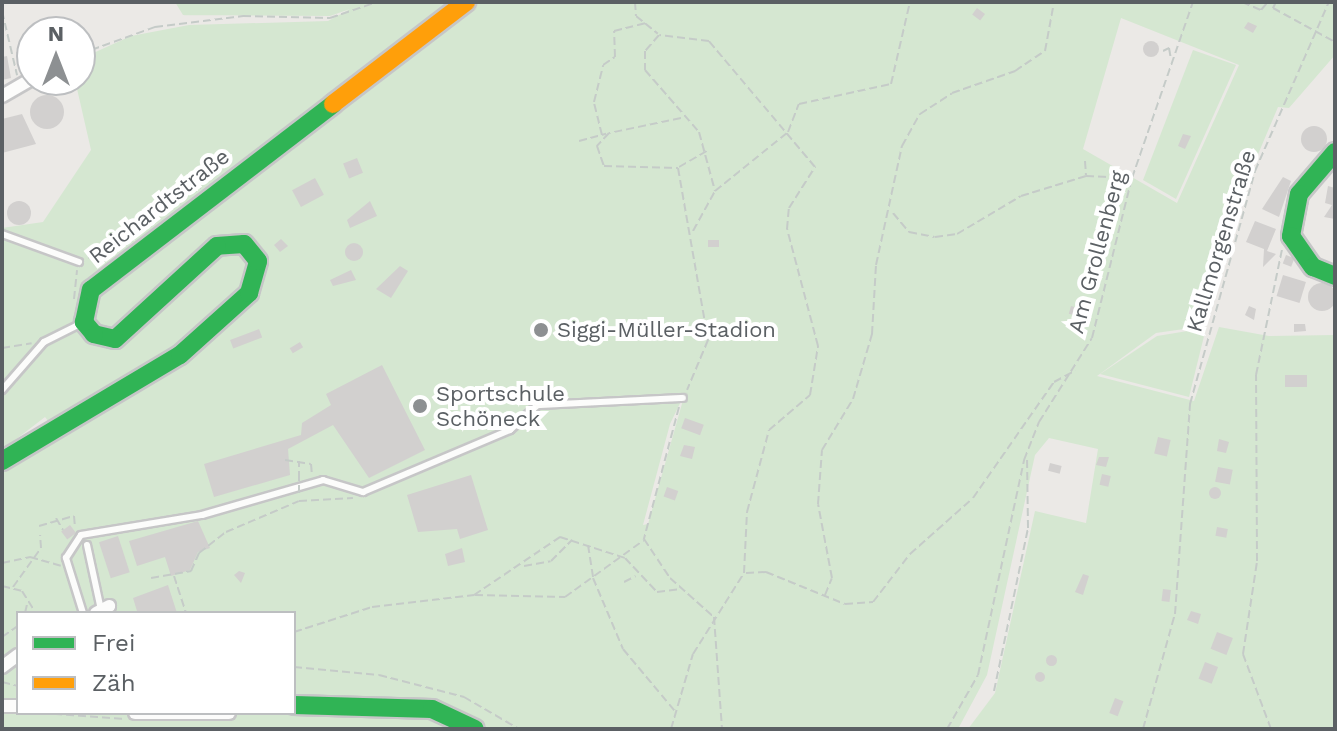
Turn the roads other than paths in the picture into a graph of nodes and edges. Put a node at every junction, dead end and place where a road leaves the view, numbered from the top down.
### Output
1 (466, 2) edge
2 (1335, 152) edge
3 (2, 234) edge
4 (79, 262) road end
5 (1335, 276) edge
6 (84, 322) junction
7 (2, 390) edge
8 (683, 398) road end
9 (2, 461) edge
10 (87, 545) dead end
11 (102, 610) edge
12 (82, 611) edge
13 (296, 705) edge
14 (166, 715) edge
15 (135, 716) edge
16 (475, 729) edge

1 - 6 street, Reichardtstraße
2 - 5 street
3 - 4 lane
6 - 7 lane
6 - 9 street
8 - 12 lane
10 - 11 lane
13 - 16 street
14 - 15 street

